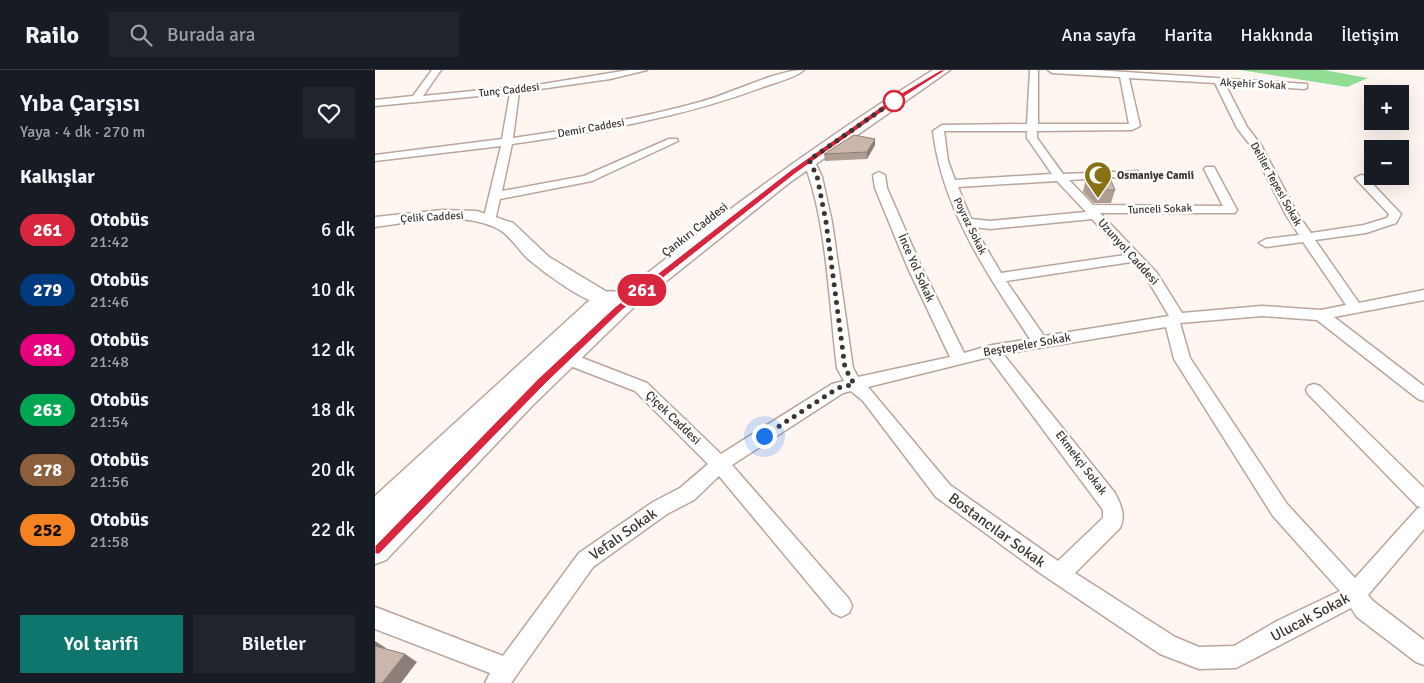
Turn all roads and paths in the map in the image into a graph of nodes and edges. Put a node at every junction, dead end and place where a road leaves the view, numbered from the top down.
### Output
1 (437, 70) edge
2 (643, 70) edge
3 (800, 70) edge
4 (924, 70) edge
5 (943, 70) edge
6 (1034, 70) edge
7 (1052, 70) edge
8 (1124, 75) junction
9 (1219, 82) junction
10 (1304, 86) dead end
11 (515, 90) junction
12 (416, 99) junction
13 (375, 103) edge
14 (942, 128) joint
15 (1032, 129) junction
16 (673, 141) dead end
17 (507, 142) junction
18 (375, 158) edge
19 (809, 160) junction
20 (1209, 169) dead end
21 (1134, 173) dead end
22 (879, 175) dead end
23 (1059, 176) junction
24 (1361, 178) dead end
25 (950, 184) junction
26 (495, 196) junction
27 (1091, 212) junction
28 (489, 221) junction
29 (375, 222) edge
30 (967, 222) junction
31 (1307, 238) junction
32 (1266, 243) dead end
33 (1135, 257) junction
34 (997, 278) junction
35 (1424, 295) edge
36 (605, 300) junction
37 (1355, 308) junction
38 (1321, 314) junction
39 (1175, 320) junction
40 (1040, 342) junction
41 (992, 350) junction
42 (567, 358) junction
43 (960, 360) junction
44 (854, 384) junction
45 (1314, 390) dead end
46 (1424, 396) edge
47 (719, 464) junction
48 (1424, 500) edge
49 (1424, 514) edge
50 (375, 515) edge
51 (375, 550) edge
52 (1059, 574) junction
53 (1354, 595) junction
54 (841, 606) dead end
55 (375, 618) edge
56 (1167, 646) joint
57 (1424, 654) edge
58 (502, 676) edge

1 - 12 street
2 - 11 street, Tunç Caddesi
3 - 17 street, Demir Caddesi
4 - 36 main road, Çankırı Caddesi
5 - 19 main road, Çankırı Caddesi
6 - 15 street, Uzunyol Caddesi
7 - 8 street, Akşehir Sokak
8 - 9 street, Akşehir Sokak
8 - 15 street
9 - 10 street, Akşehir Sokak
9 - 31 street, Deliler Tepesi Sokak
11 - 12 street, Tunç Caddesi
11 - 17 street
12 - 13 street, Tunç Caddesi
14 - 15 street
14 - 25 street, Poyraz Sokak
15 - 23 street, Uzunyol Caddesi
16 - 26 street
17 - 18 street, Demir Caddesi
17 - 26 street
19 - 42 main road, Çankırı Caddesi
19 - 44 street
20 - 27 street, Tunceli Sokak
21 - 23 street
22 - 43 street, İnce Yol Sokak
23 - 25 street
23 - 27 street, Uzunyol Caddesi
24 - 31 street
25 - 30 street, Poyraz Sokak
26 - 28 street
27 - 30 street, Tunceli Sokak
27 - 33 street, Uzunyol Caddesi
28 - 29 street, Çelik Caddesi
28 - 36 street
30 - 34 street, Poyraz Sokak
31 - 32 street
31 - 37 street, Deliler Tepesi Sokak
33 - 34 street
33 - 39 street, Uzunyol Caddesi
34 - 40 street, Poyraz Sokak
35 - 37 street, Beştepeler Sokak
36 - 50 main road, Çankırı Caddesi
37 - 38 street, Beştepeler Sokak
38 - 39 street, Beştepeler Sokak
38 - 46 street
39 - 40 street, Beştepeler Sokak
39 - 53 street, Uzunyol Caddesi
40 - 41 street, Beştepeler Sokak
41 - 43 street, Beştepeler Sokak
41 - 52 street, Ekmekçi Sokak
42 - 47 street, Çiçek Caddesi
42 - 51 main road, Çankırı Caddesi
43 - 44 street, Beştepeler Sokak
44 - 47 street, Vefalı Sokak
44 - 52 street, Bostancılar Sokak
45 - 48 street
47 - 54 street
47 - 58 street, Vefalı Sokak
49 - 53 street, Ulucak Sokak
52 - 56 street, Bostancılar Sokak
53 - 56 street, Ulucak Sokak
53 - 57 street, Uzunyol Caddesi
55 - 58 street

